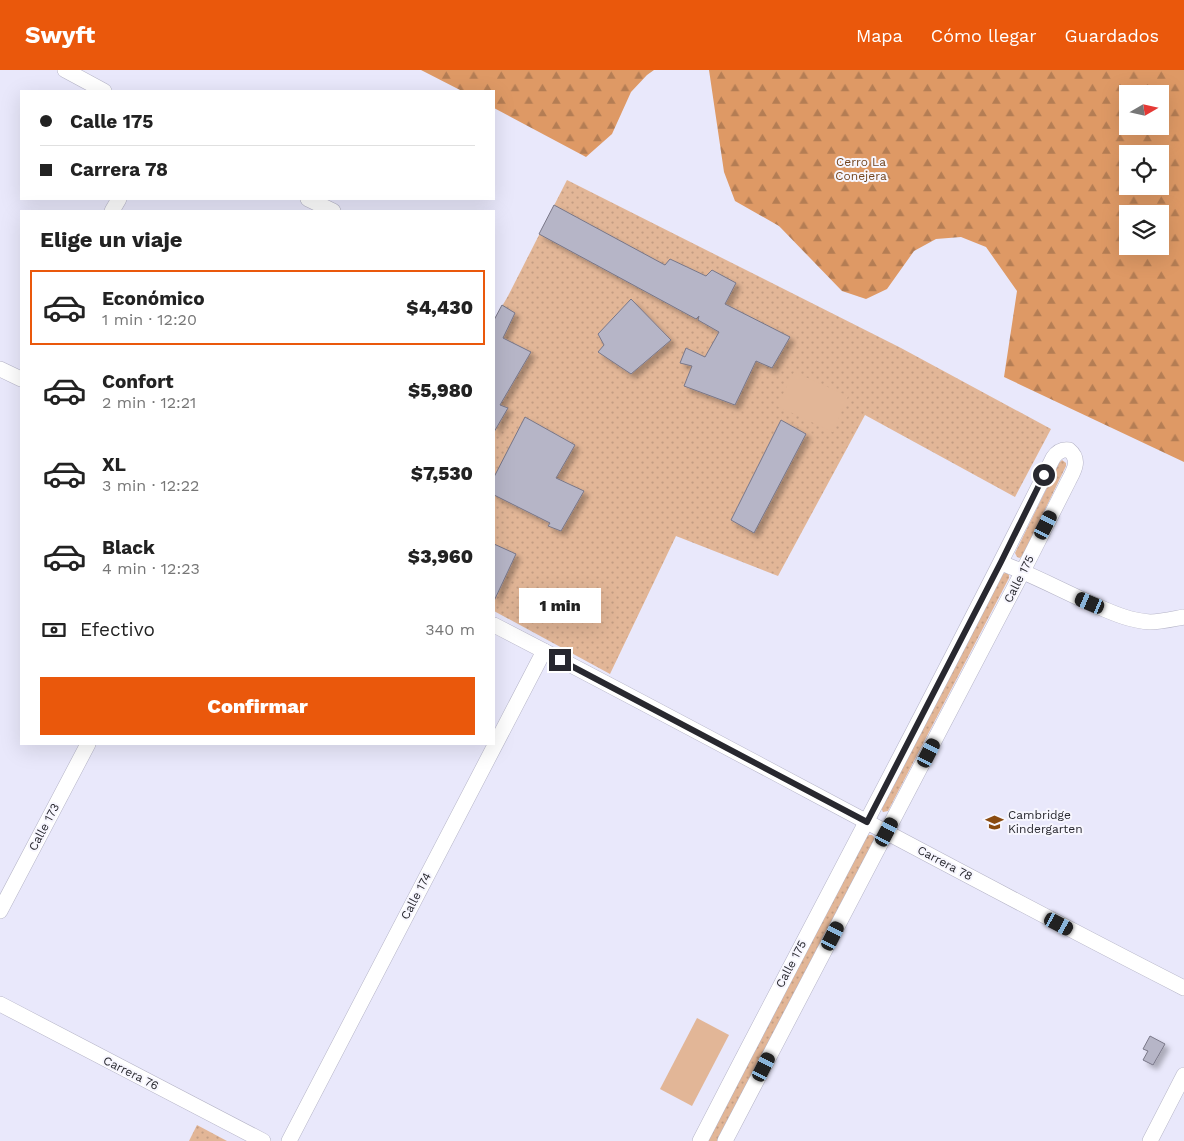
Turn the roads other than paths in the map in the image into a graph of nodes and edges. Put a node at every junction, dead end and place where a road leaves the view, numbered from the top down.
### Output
1 (65, 70) edge
2 (102, 90) edge
3 (310, 200) edge
4 (331, 210) edge
5 (0, 369) edge
6 (20, 379) edge
7 (1001, 562) junction
8 (1024, 571) junction
9 (1184, 617) edge
10 (495, 626) edge
11 (544, 651) junction
12 (87, 745) edge
13 (867, 822) junction
14 (887, 832) junction
15 (0, 911) edge
16 (1184, 988) edge
17 (0, 1004) edge
18 (1184, 1075) edge
19 (263, 1141) edge
20 (289, 1141) edge
21 (700, 1141) edge
22 (725, 1141) edge
23 (1150, 1141) edge

1 - 2 street
3 - 4 street
5 - 6 street
7 - 8 street
7 - 8 street, Calle 175
7 - 13 street, Calle 175
8 - 9 street
8 - 14 street, Calle 175
10 - 11 street, Carrera 78
11 - 13 street, Carrera 78
11 - 20 street, Calle 174
12 - 15 street, Calle 173
13 - 14 street, Carrera 78
13 - 21 street, Calle 175
14 - 16 street, Carrera 78
14 - 22 street, Calle 175
17 - 19 street, Carrera 76
18 - 23 street

